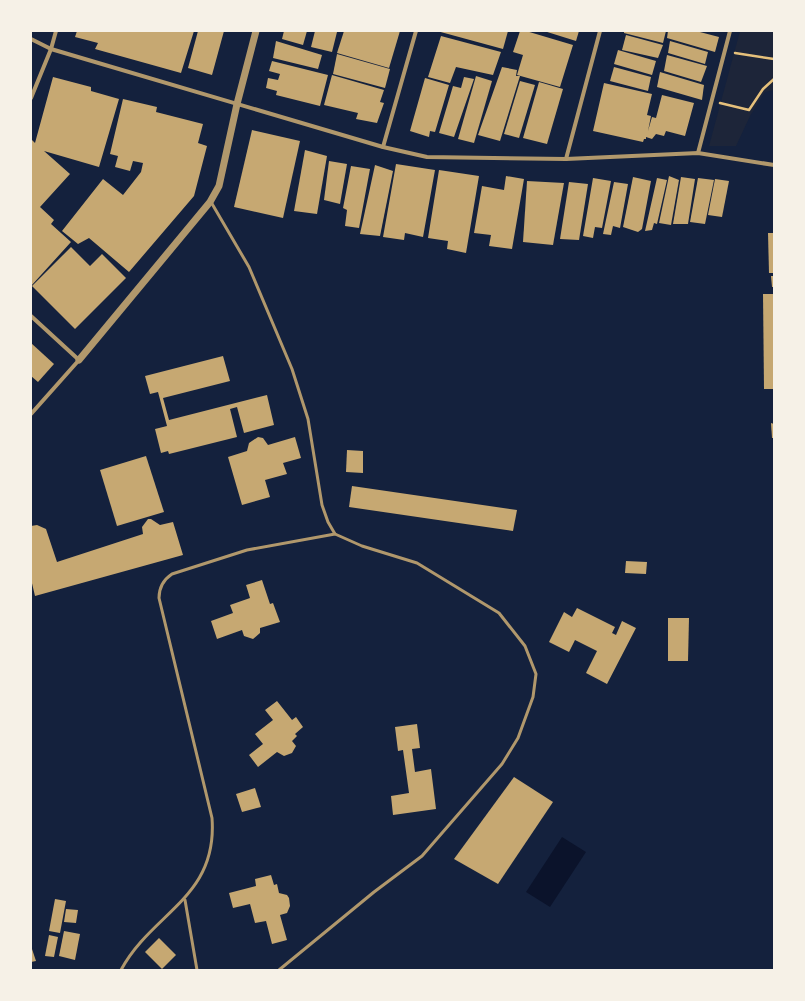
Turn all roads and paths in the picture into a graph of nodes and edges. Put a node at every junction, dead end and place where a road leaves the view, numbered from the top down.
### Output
1 (56, 31) edge
2 (256, 31) edge
3 (416, 31) edge
4 (600, 31) edge
5 (730, 31) edge
6 (31, 39) edge
7 (51, 49) junction
8 (724, 51) junction
9 (774, 59) edge
10 (774, 79) edge
11 (31, 98) edge
12 (712, 100) junction
13 (237, 104) junction
14 (384, 147) junction
15 (698, 153) junction
16 (566, 158) junction
17 (774, 165) edge
18 (210, 202) junction
19 (31, 316) edge
20 (79, 360) junction
21 (31, 414) edge
22 (335, 534) junction
23 (184, 900) junction
24 (121, 970) edge
25 (197, 970) edge
26 (279, 970) edge

1 - 7 street
2 - 13 street
3 - 14 street
4 - 16 street
5 - 8 street
6 - 7 street
7 - 11 street
7 - 13 street
8 - 9 path
8 - 12 street
10 - 12 path
12 - 15 street
13 - 14 street
13 - 18 street
14 - 16 street
15 - 16 street
15 - 17 street
18 - 20 street
18 - 22 lane
19 - 20 street
20 - 21 street
22 - 23 lane
22 - 26 lane
23 - 24 lane
23 - 25 lane

